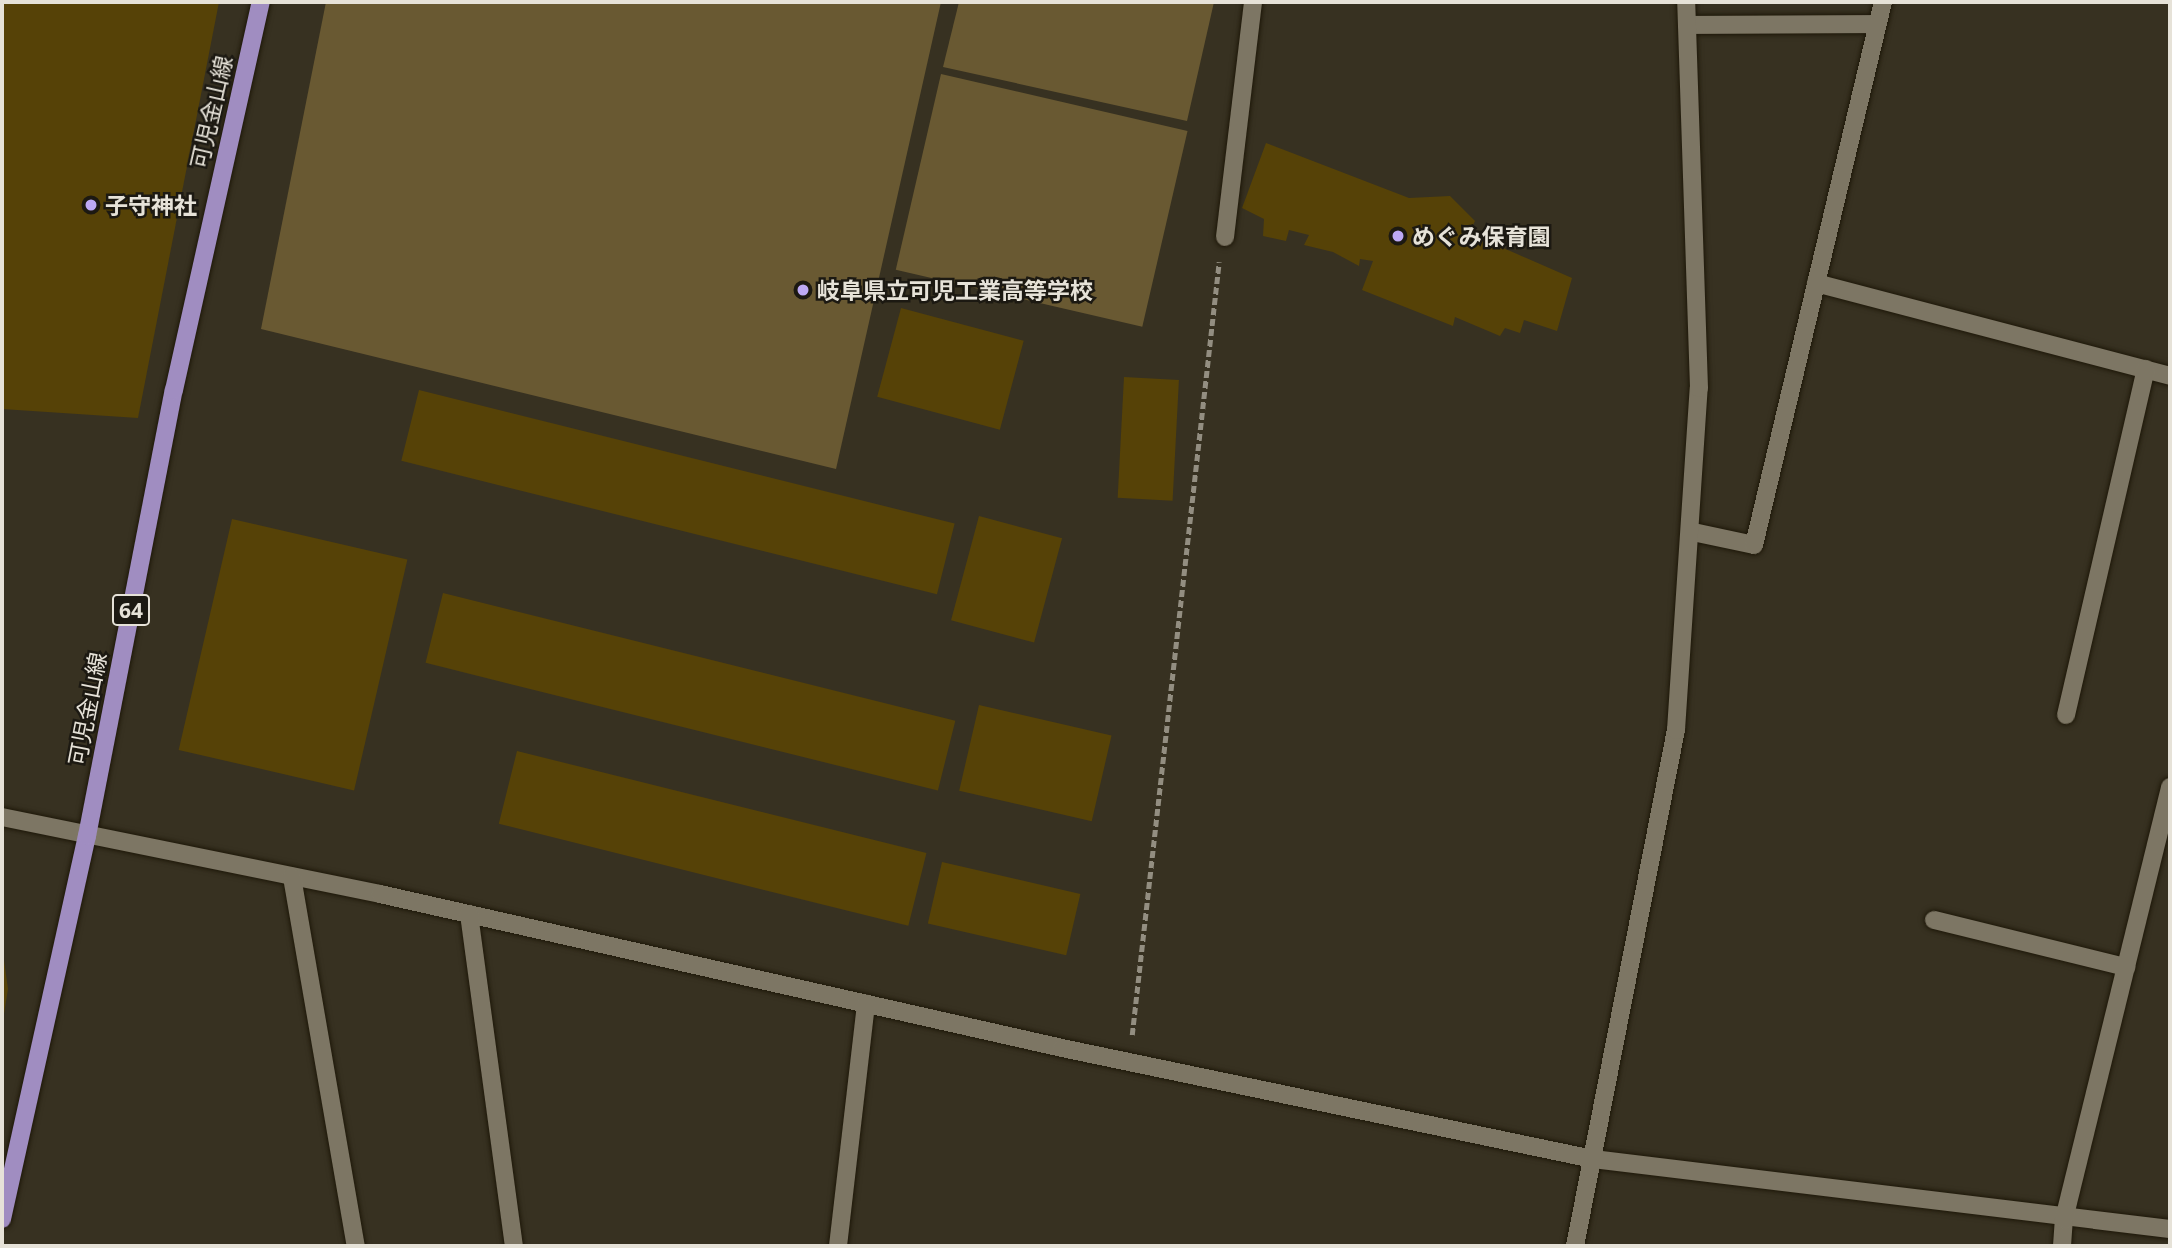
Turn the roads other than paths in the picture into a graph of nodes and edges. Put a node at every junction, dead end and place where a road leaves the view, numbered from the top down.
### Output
1 (261, 2) edge
2 (1253, 2) edge
3 (1686, 2) edge
4 (1883, 2) edge
5 (1877, 24) junction
6 (1686, 25) junction
7 (1225, 237) road end
8 (1816, 283) junction
9 (2146, 369) junction
10 (2170, 376) edge
11 (1693, 532) junction
12 (2066, 715) dead end
13 (2170, 787) edge
14 (2, 817) edge
15 (86, 836) junction
16 (292, 877) junction
17 (469, 914) junction
18 (1934, 920) dead end
19 (2126, 967) junction
20 (866, 1004) junction
21 (1593, 1160) junction
22 (2, 1219) edge
23 (2064, 1219) junction
24 (2170, 1229) edge
25 (356, 1246) edge
26 (514, 1246) edge
27 (838, 1246) edge
28 (1575, 1246) edge
29 (2062, 1246) edge

1 - 15 main road, 可児金山線 / 64
2 - 7 street
3 - 6 street
4 - 5 street
5 - 6 street
5 - 8 street
6 - 11 street
8 - 9 street
8 - 11 street
9 - 10 street
9 - 12 street
11 - 21 street
13 - 19 street
14 - 15 street
15 - 16 street
15 - 22 main road, 可児金山線 / 64
16 - 17 street
16 - 25 street
17 - 20 street
17 - 26 street
18 - 19 street
19 - 23 street
20 - 21 street
20 - 27 street
21 - 23 street
21 - 28 street
23 - 24 street
23 - 29 street

